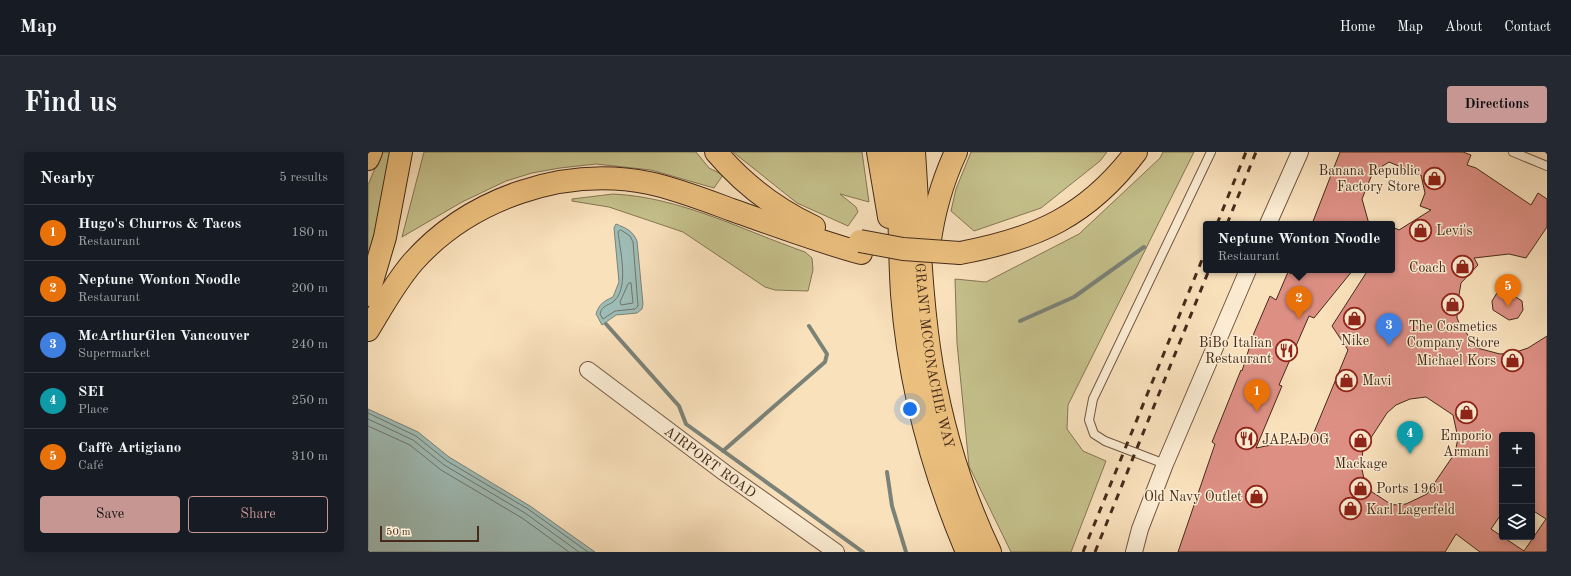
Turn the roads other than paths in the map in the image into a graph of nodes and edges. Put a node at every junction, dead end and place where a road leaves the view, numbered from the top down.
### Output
1 (371, 152) edge
2 (401, 152) edge
3 (406, 152) edge
4 (716, 152) edge
5 (878, 152) edge
6 (897, 152) edge
7 (914, 152) edge
8 (956, 152) edge
9 (1136, 152) edge
10 (1211, 152) edge
11 (1300, 152) edge
12 (1513, 152) edge
13 (368, 159) edge
14 (1547, 166) edge
15 (394, 191) junction
16 (1269, 221) edge
17 (861, 247) junction
18 (1247, 273) edge
19 (902, 293) junction
20 (368, 295) edge
21 (924, 306) junction
22 (368, 330) edge
23 (588, 370) dead end
24 (1165, 464) junction
25 (836, 552) edge
26 (967, 552) edge
27 (990, 552) edge
28 (1134, 552) edge

1 - 13 main road
2 - 15 main road
3 - 15 main road
4 - 17 main road
5 - 19 main road
6 - 19 main road, GRANT MCCONACHIE WAY
7 - 21 main road, GRANT MCCONACHIE WAY
8 - 21 main road
9 - 17 main road
10 - 24 lane
11 - 16 street
12 - 14 lane
15 - 20 main road
17 - 22 main road
18 - 24 street
19 - 26 main road, GRANT MCCONACHIE WAY
21 - 27 main road, GRANT MCCONACHIE WAY
23 - 25 street, AIRPORT ROAD
24 - 28 street

